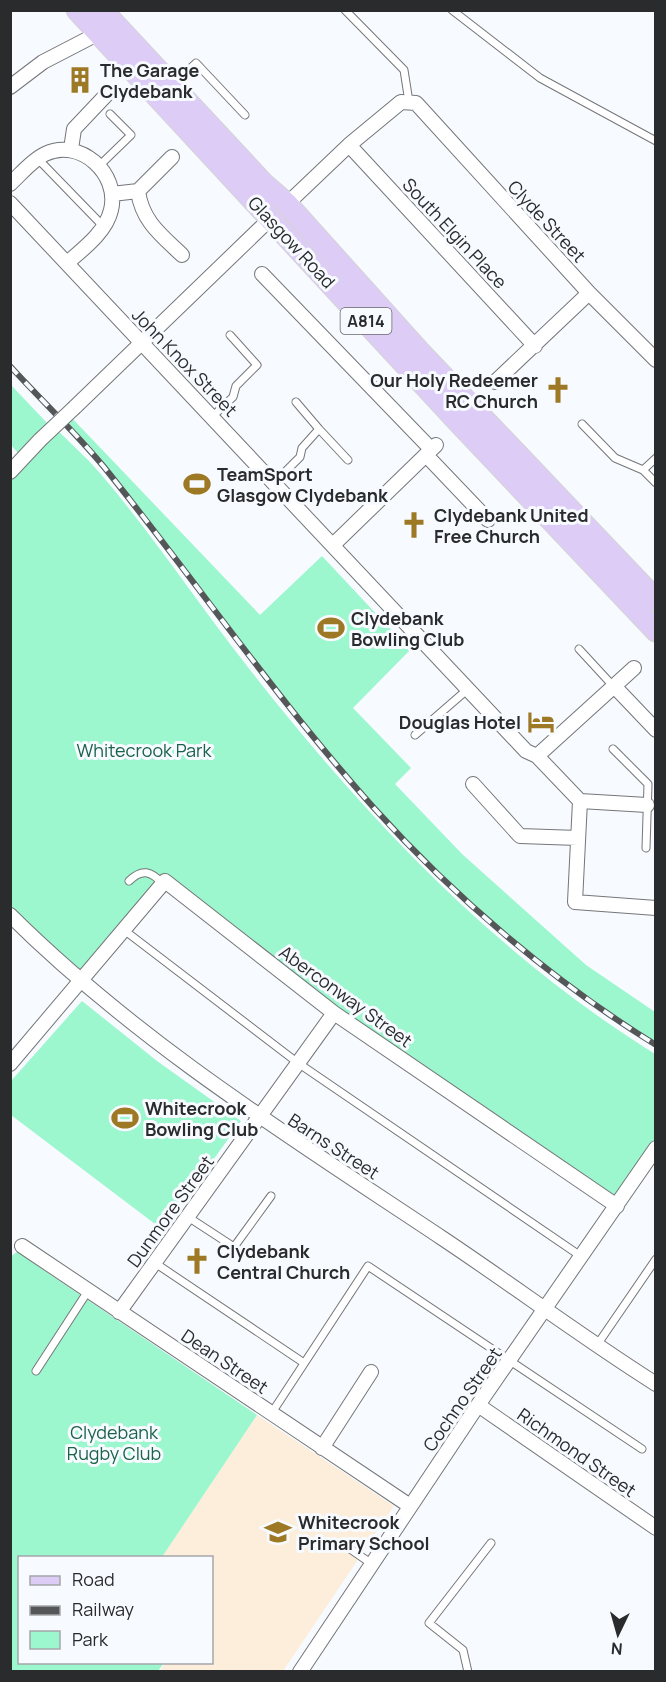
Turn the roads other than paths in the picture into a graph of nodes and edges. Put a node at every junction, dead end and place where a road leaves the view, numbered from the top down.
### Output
1 (77, 10) edge
2 (102, 10) edge
3 (345, 10) edge
4 (452, 10) edge
5 (99, 33) junction
6 (172, 86) junction
7 (10, 87) edge
8 (109, 92) dead end
9 (412, 102) junction
10 (110, 114) dead end
11 (245, 115) dead end
12 (656, 141) edge
13 (349, 145) junction
14 (71, 149) junction
15 (172, 157) dead end
16 (38, 159) junction
17 (99, 166) junction
18 (10, 184) edge
19 (138, 191) junction
20 (112, 194) junction
21 (10, 203) edge
22 (287, 204) junction
23 (271, 218) junction
24 (103, 226) junction
25 (182, 255) dead end
26 (68, 263) junction
27 (262, 274) dead end
28 (590, 293) junction
29 (230, 335) dead end
30 (141, 343) junction
31 (535, 346) junction
32 (656, 360) edge
33 (495, 382) dead end
34 (296, 402) dead end
35 (212, 417) junction
36 (582, 424) dead end
37 (319, 429) junction
38 (431, 450) junction
39 (656, 458) edge
40 (348, 460) dead end
41 (643, 470) junction
42 (10, 472) edge
43 (274, 482) junction
44 (656, 483) edge
45 (488, 520) dead end
46 (334, 544) junction
47 (656, 600) edge
48 (656, 631) edge
49 (579, 649) dead end
50 (634, 668) dead end
51 (615, 687) junction
52 (468, 689) junction
53 (656, 730) edge
54 (415, 735) dead end
55 (613, 748) dead end
56 (537, 756) junction
57 (473, 784) dead end
58 (580, 801) junction
59 (647, 805) junction
60 (578, 838) junction
61 (646, 848) dead end
62 (129, 881) dead end
63 (163, 884) junction
64 (656, 908) edge
65 (10, 915) edge
66 (124, 930) junction
67 (82, 981) junction
68 (334, 1013) junction
69 (298, 1063) junction
70 (10, 1064) edge
71 (259, 1118) junction
72 (656, 1148) edge
73 (271, 1196) dead end
74 (617, 1206) junction
75 (188, 1217) junction
76 (22, 1246) dead end
77 (582, 1257) junction
78 (656, 1259) edge
79 (155, 1263) junction
80 (88, 1291) junction
81 (546, 1310) junction
82 (119, 1312) junction
83 (597, 1345) junction
84 (510, 1361) junction
85 (304, 1364) junction
86 (36, 1371) dead end
87 (371, 1371) dead end
88 (654, 1380) edge
89 (478, 1405) junction
90 (271, 1414) junction
91 (322, 1448) junction
92 (642, 1449) dead end
93 (410, 1506) junction
94 (656, 1528) edge
95 (491, 1543) dead end
96 (343, 1544) dead end
97 (372, 1564) junction
98 (300, 1671) edge
99 (468, 1671) edge

1 - 5 main road, Glasgow Road / A814
2 - 6 main road, Glasgow Road / A814
3 - 9 lane
4 - 12 lane
5 - 7 street
5 - 23 main road, Glasgow Road / A814
6 - 11 lane
6 - 22 main road, Glasgow Road / A814
8 - 14 street
9 - 13 street
9 - 28 street, Clyde Street
10 - 17 lane
13 - 22 street
13 - 31 street, South Elgin Place
14 - 16 street
14 - 17 street
15 - 19 street
16 - 18 street
16 - 24 lane
17 - 20 street
19 - 20 street
19 - 25 street
20 - 24 street
21 - 26 street, John Knox Street
22 - 23 main road
22 - 47 main road, Glasgow Road / A814
23 - 30 street
23 - 48 main road, Glasgow Road / A814
24 - 26 street
26 - 30 street, John Knox Street
27 - 38 street
28 - 31 street
28 - 32 street, Clyde Street
29 - 35 lane
30 - 35 street, John Knox Street
30 - 42 street, bridge
31 - 33 street
34 - 37 lane
35 - 43 street, John Knox Street
36 - 41 lane
37 - 40 lane
37 - 43 lane
38 - 45 street
38 - 46 street
39 - 41 lane
41 - 44 lane
43 - 46 street, John Knox Street
46 - 52 street, John Knox Street
49 - 51 lane
50 - 51 street
51 - 53 street
51 - 56 street
52 - 54 lane
52 - 56 street, John Knox Street
55 - 59 lane
56 - 58 street, John Knox Street
57 - 60 street
58 - 59 street
58 - 60 street
59 - 61 lane
60 - 64 street
62 - 63 lane
63 - 66 street
63 - 68 street, Aberconway Street
65 - 67 street, Barns Street
66 - 67 street
66 - 69 lane
67 - 70 street
67 - 71 street, Barns Street
68 - 69 street, Dunmore Street
68 - 74 street, Aberconway Street
69 - 71 street, Dunmore Street
69 - 77 lane
71 - 75 street, Dunmore Street
71 - 81 street, Barns Street
72 - 74 street, Cochno Street
73 - 75 lane
74 - 77 street, Cochno Street
75 - 79 street, Dunmore Street
76 - 80 street, Dean Street
77 - 81 street, Cochno Street
78 - 83 lane
79 - 82 street, Dunmore Street
79 - 85 lane
80 - 82 street, Dean Street
80 - 86 lane
81 - 83 street, Barns Street
81 - 84 street, Cochno Street
82 - 90 street, Dean Street
83 - 88 street, Barns Street
84 - 85 lane
84 - 89 street, Cochno Street
84 - 92 lane
85 - 90 lane
87 - 91 street
89 - 93 street, Cochno Street
89 - 94 street, Richmond Street
90 - 91 street, Dean Street
91 - 93 street, Dean Street
93 - 97 street, Cochno Street
95 - 99 lane
96 - 97 lane
97 - 98 street, Cochno Street

